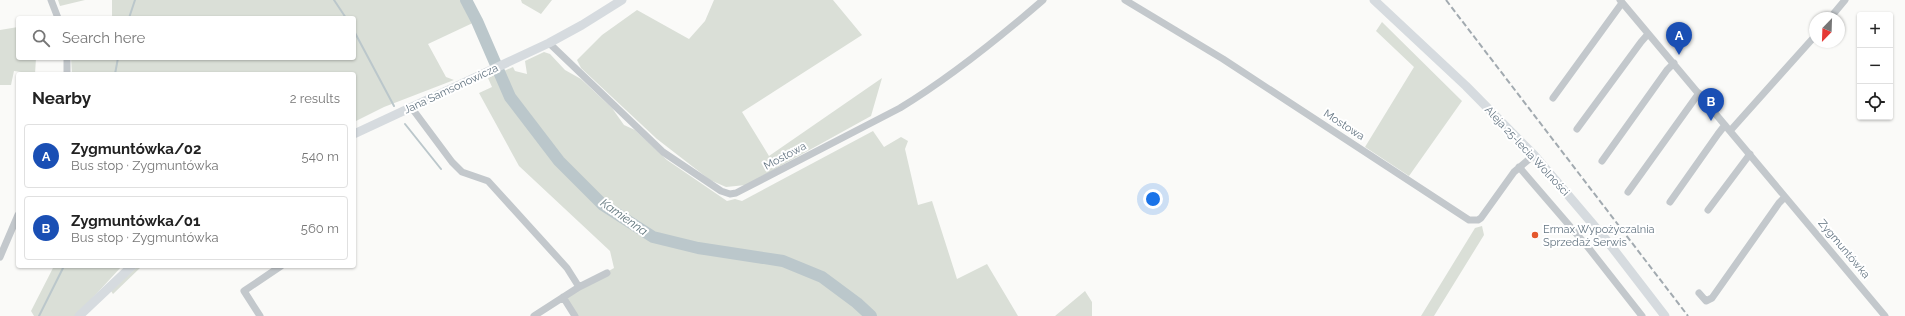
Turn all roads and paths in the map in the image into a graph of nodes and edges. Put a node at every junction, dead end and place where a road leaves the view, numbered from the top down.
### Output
1 (51, 0) edge
2 (622, 0) edge
3 (1043, 0) edge
4 (1125, 0) edge
5 (1374, 0) edge
6 (1845, 0) edge
7 (1621, 1) edge
8 (1835, 12) edge
9 (57, 16) edge
10 (1648, 34) junction
11 (1809, 42) edge
12 (549, 43) junction
13 (67, 60) edge
14 (1674, 63) junction
15 (67, 72) edge
16 (1699, 93) junction
17 (1553, 98) dead end
18 (411, 107) junction
19 (1728, 128) junction
20 (1577, 129) dead end
21 (356, 133) edge
22 (1750, 154) junction
23 (1534, 155) junction
24 (1602, 161) dead end
25 (1519, 168) junction
26 (1628, 192) dead end
27 (1785, 197) junction
28 (1670, 202) dead end
29 (1708, 210) dead end
30 (16, 220) edge
31 (0, 257) edge
32 (130, 268) edge
33 (278, 268) edge
34 (607, 272) dead end
35 (579, 287) junction
36 (1699, 293) dead end
37 (562, 297) junction
38 (79, 316) edge
39 (260, 316) edge
40 (534, 316) edge
41 (575, 316) edge
42 (1642, 316) edge
43 (1665, 316) edge
44 (1885, 316) edge

1 - 9 street
2 - 12 main road, Jana Samsonowicza
3 - 12 street, Mostowa
4 - 25 street, Mostowa
5 - 23 main road, Aleja 25-lecia Wolności
6 - 8 street
7 - 10 street, Zygmuntówka
7 - 17 street
10 - 14 street, Zygmuntówka
10 - 20 street
11 - 19 street
12 - 18 main road, Jana Samsonowicza
13 - 15 street
14 - 16 street, Zygmuntówka
14 - 24 street
16 - 19 street, Zygmuntówka
16 - 26 street
18 - 21 main road, Jana Samsonowicza
18 - 35 street
19 - 22 street, Zygmuntówka
19 - 28 street
22 - 27 street, Zygmuntówka
22 - 29 street
23 - 25 street, Mostowa
23 - 43 main road, Aleja 25-lecia Wolności
25 - 42 street
27 - 36 street
27 - 44 street, Zygmuntówka
30 - 31 street
32 - 38 main road
33 - 39 street
34 - 35 street
35 - 37 street
37 - 40 street
37 - 41 street

